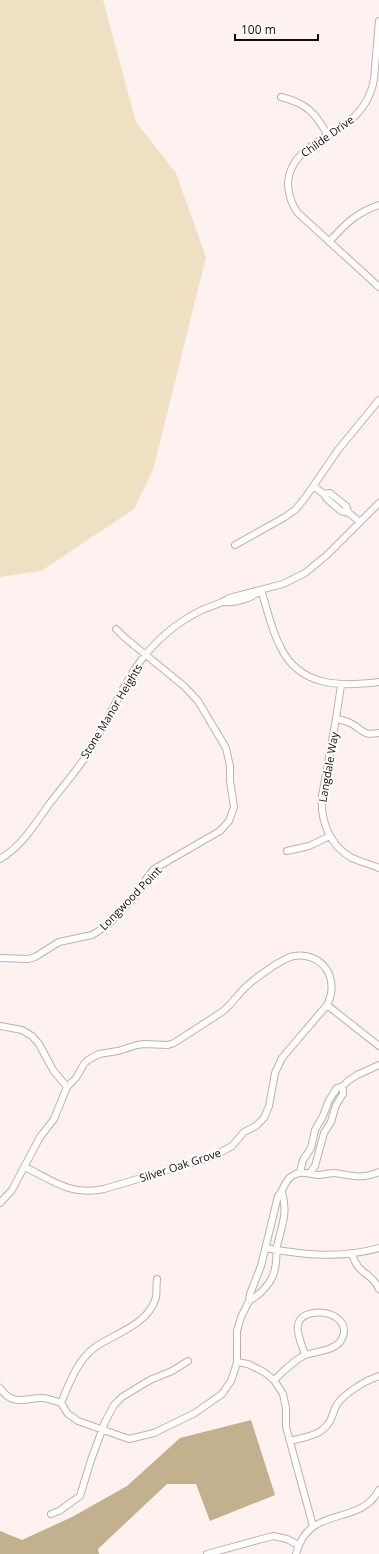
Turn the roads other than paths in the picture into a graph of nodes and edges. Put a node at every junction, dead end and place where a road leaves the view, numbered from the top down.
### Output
1 (379, 21) edge
2 (281, 97) dead end
3 (328, 136) junction
4 (379, 205) edge
5 (329, 242) junction
6 (379, 287) edge
7 (379, 400) edge
8 (313, 486) junction
9 (379, 504) edge
10 (360, 522) junction
11 (235, 545) dead end
12 (261, 590) junction
13 (116, 629) dead end
14 (145, 655) junction
15 (379, 682) edge
16 (341, 685) junction
17 (336, 719) junction
18 (379, 733) edge
19 (330, 836) junction
20 (287, 851) dead end
21 (0, 859) edge
22 (379, 868) edge
23 (0, 958) edge
24 (327, 1005) junction
25 (0, 1026) edge
26 (379, 1046) edge
27 (379, 1065) edge
28 (343, 1086) junction
29 (67, 1087) junction
30 (311, 1148) junction
31 (320, 1151) junction
32 (25, 1166) junction
33 (300, 1172) junction
34 (379, 1172) edge
35 (310, 1173) junction
36 (282, 1192) junction
37 (0, 1203) edge
38 (266, 1248) junction
39 (379, 1248) edge
40 (276, 1250) junction
41 (352, 1253) junction
42 (156, 1279) dead end
43 (379, 1289) edge
44 (249, 1301) junction
45 (305, 1355) junction
46 (188, 1361) dead end
47 (237, 1362) junction
48 (379, 1376) edge
49 (274, 1380) junction
50 (0, 1388) edge
51 (61, 1403) junction
52 (102, 1430) junction
53 (290, 1441) junction
54 (379, 1490) edge
55 (51, 1514) dead end
56 (313, 1526) junction
57 (298, 1545) junction
58 (207, 1554) edge
59 (296, 1554) edge

1 - 3 street, Childe Drive
2 - 3 street
3 - 5 street, Childe Drive
4 - 5 street
5 - 6 street, Childe Drive
7 - 8 street
8 - 10 street
8 - 11 street
9 - 10 street, Stone Manor Heights
10 - 12 street, Stone Manor Heights
12 - 14 street, Stone Manor Heights
12 - 16 street
13 - 14 street, Longwood Point
14 - 21 street, Stone Manor Heights
14 - 23 street, Longwood Point
15 - 16 street
16 - 17 street, Langdale Way
17 - 18 street
17 - 19 street, Langdale Way
19 - 20 street
19 - 22 street, Langdale Way
24 - 26 street
24 - 29 street, Silver Oak Grove
24 - 32 street, Silver Oak Grove
25 - 29 street
27 - 28 street
28 - 30 street
28 - 31 street
29 - 32 street, Silver Oak Grove
30 - 31 street
30 - 33 street
31 - 35 street
32 - 37 street, Silver Oak Grove
33 - 35 street
33 - 36 street
34 - 35 street
36 - 38 street
36 - 40 street
38 - 40 street
38 - 44 street
39 - 41 street
40 - 41 street
40 - 44 street
41 - 43 street
42 - 51 street
44 - 47 street
45 - 45 street
45 - 49 street
46 - 52 street
47 - 49 street
47 - 52 street
48 - 53 street
49 - 53 street
50 - 51 street
51 - 52 street
52 - 55 street
53 - 56 street
54 - 56 street
56 - 57 street
57 - 58 street
57 - 59 street

